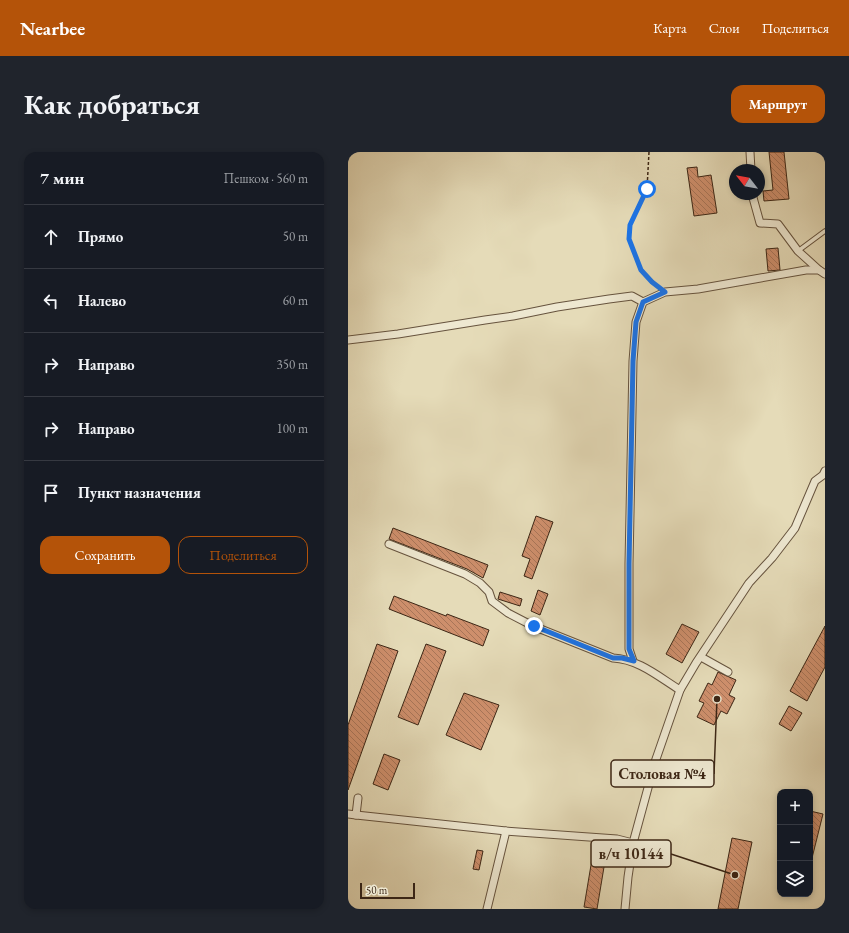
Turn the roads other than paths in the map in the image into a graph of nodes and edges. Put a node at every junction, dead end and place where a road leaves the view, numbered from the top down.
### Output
1 (750, 152) edge
2 (751, 164) edge
3 (754, 200) edge
4 (825, 231) edge
5 (798, 250) junction
6 (822, 272) edge
7 (643, 302) junction
8 (348, 340) edge
9 (825, 471) edge
10 (389, 544) dead end
11 (701, 657) junction
12 (634, 661) junction
13 (728, 672) dead end
14 (680, 690) junction
15 (358, 798) dead end
16 (348, 814) edge
17 (356, 815) junction
18 (506, 831) junction
19 (633, 843) junction
20 (487, 909) edge
21 (625, 909) edge

1 - 2 street
3 - 5 street
4 - 5 lane
5 - 6 street
6 - 7 street
7 - 8 street
7 - 12 street
9 - 11 street
10 - 12 street
11 - 13 street
11 - 14 street
12 - 14 street
14 - 19 street
15 - 17 street
16 - 17 street
17 - 18 street
18 - 19 street
18 - 20 street
19 - 21 street

